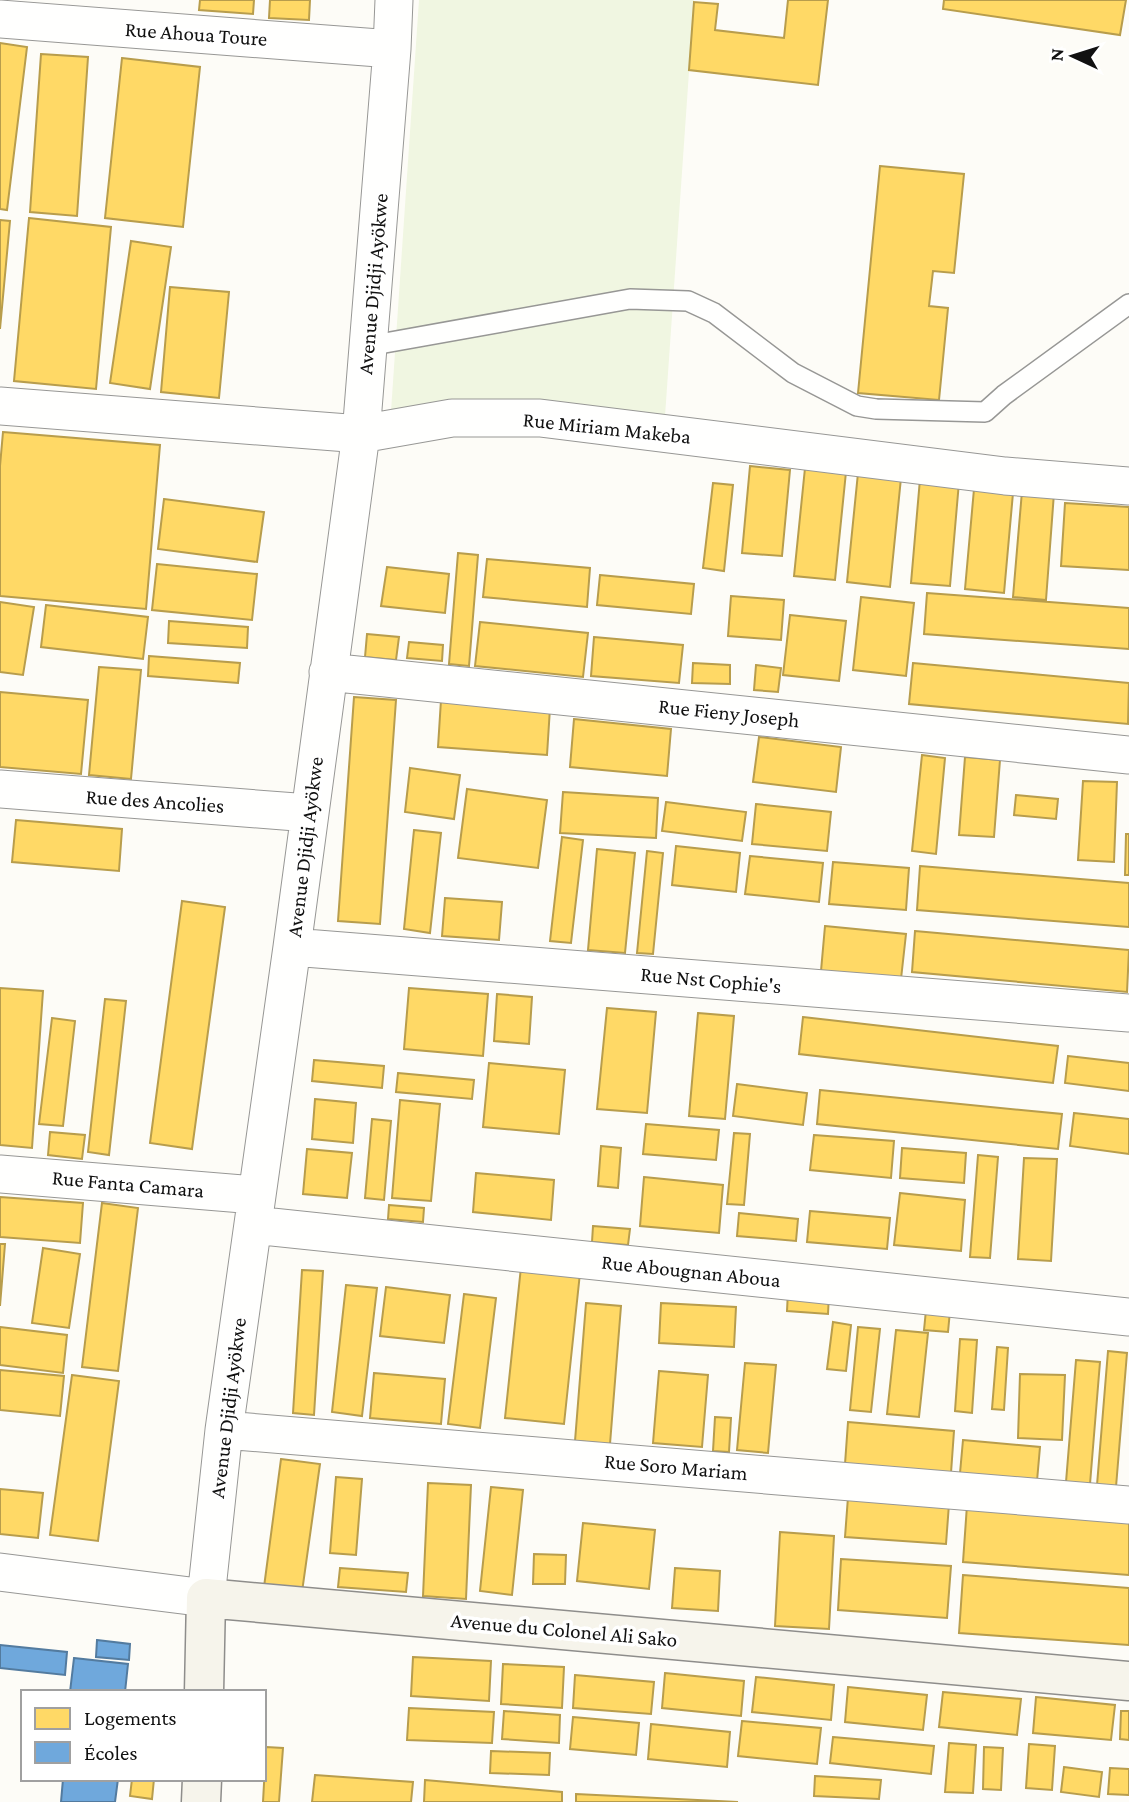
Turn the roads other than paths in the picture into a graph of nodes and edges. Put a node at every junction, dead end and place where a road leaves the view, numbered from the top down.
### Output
1 (394, 0) edge
2 (0, 19) edge
3 (393, 49) junction
4 (1129, 304) edge
5 (368, 345) junction
6 (0, 406) edge
7 (361, 434) junction
8 (1129, 485) edge
9 (328, 672) junction
10 (1129, 755) edge
11 (0, 789) edge
12 (309, 813) junction
13 (292, 947) junction
14 (1129, 1013) edge
15 (0, 1174) edge
16 (254, 1210) junction
17 (1129, 1317) edge
18 (224, 1430) junction
19 (1129, 1505) edge
20 (0, 1572) edge
21 (206, 1598) junction
22 (1129, 1681) edge
23 (204, 1690) edge
24 (202, 1781) edge
25 (201, 1802) edge

1 - 3 street, Avenue Djidji Ayökwe
2 - 3 street, Rue Ahoua Toure
3 - 5 street, Avenue Djidji Ayökwe
4 - 5 lane
5 - 7 street, Avenue Djidji Ayökwe
6 - 7 street, Rue Miriam Makeba
7 - 8 street, Rue Miriam Makeba
7 - 9 street, Avenue Djidji Ayökwe
9 - 10 street, Rue Fieny Joseph
9 - 12 street, Avenue Djidji Ayökwe
11 - 12 street, Rue des Ancolies
12 - 13 street, Avenue Djidji Ayökwe
13 - 14 street, Rue Nst Cophie's
13 - 16 street, Avenue Djidji Ayökwe
15 - 16 street, Rue Fanta Camara
16 - 17 street, Rue Abougnan Aboua
16 - 18 street, Avenue Djidji Ayökwe
18 - 19 street, Rue Soro Mariam
18 - 21 street, Avenue Djidji Ayökwe
20 - 21 street, Avenue du Colonel Ali Sako
21 - 22 street, Avenue du Colonel Ali Sako
21 - 23 street, Avenue Djidji Ayökwe
24 - 25 street

